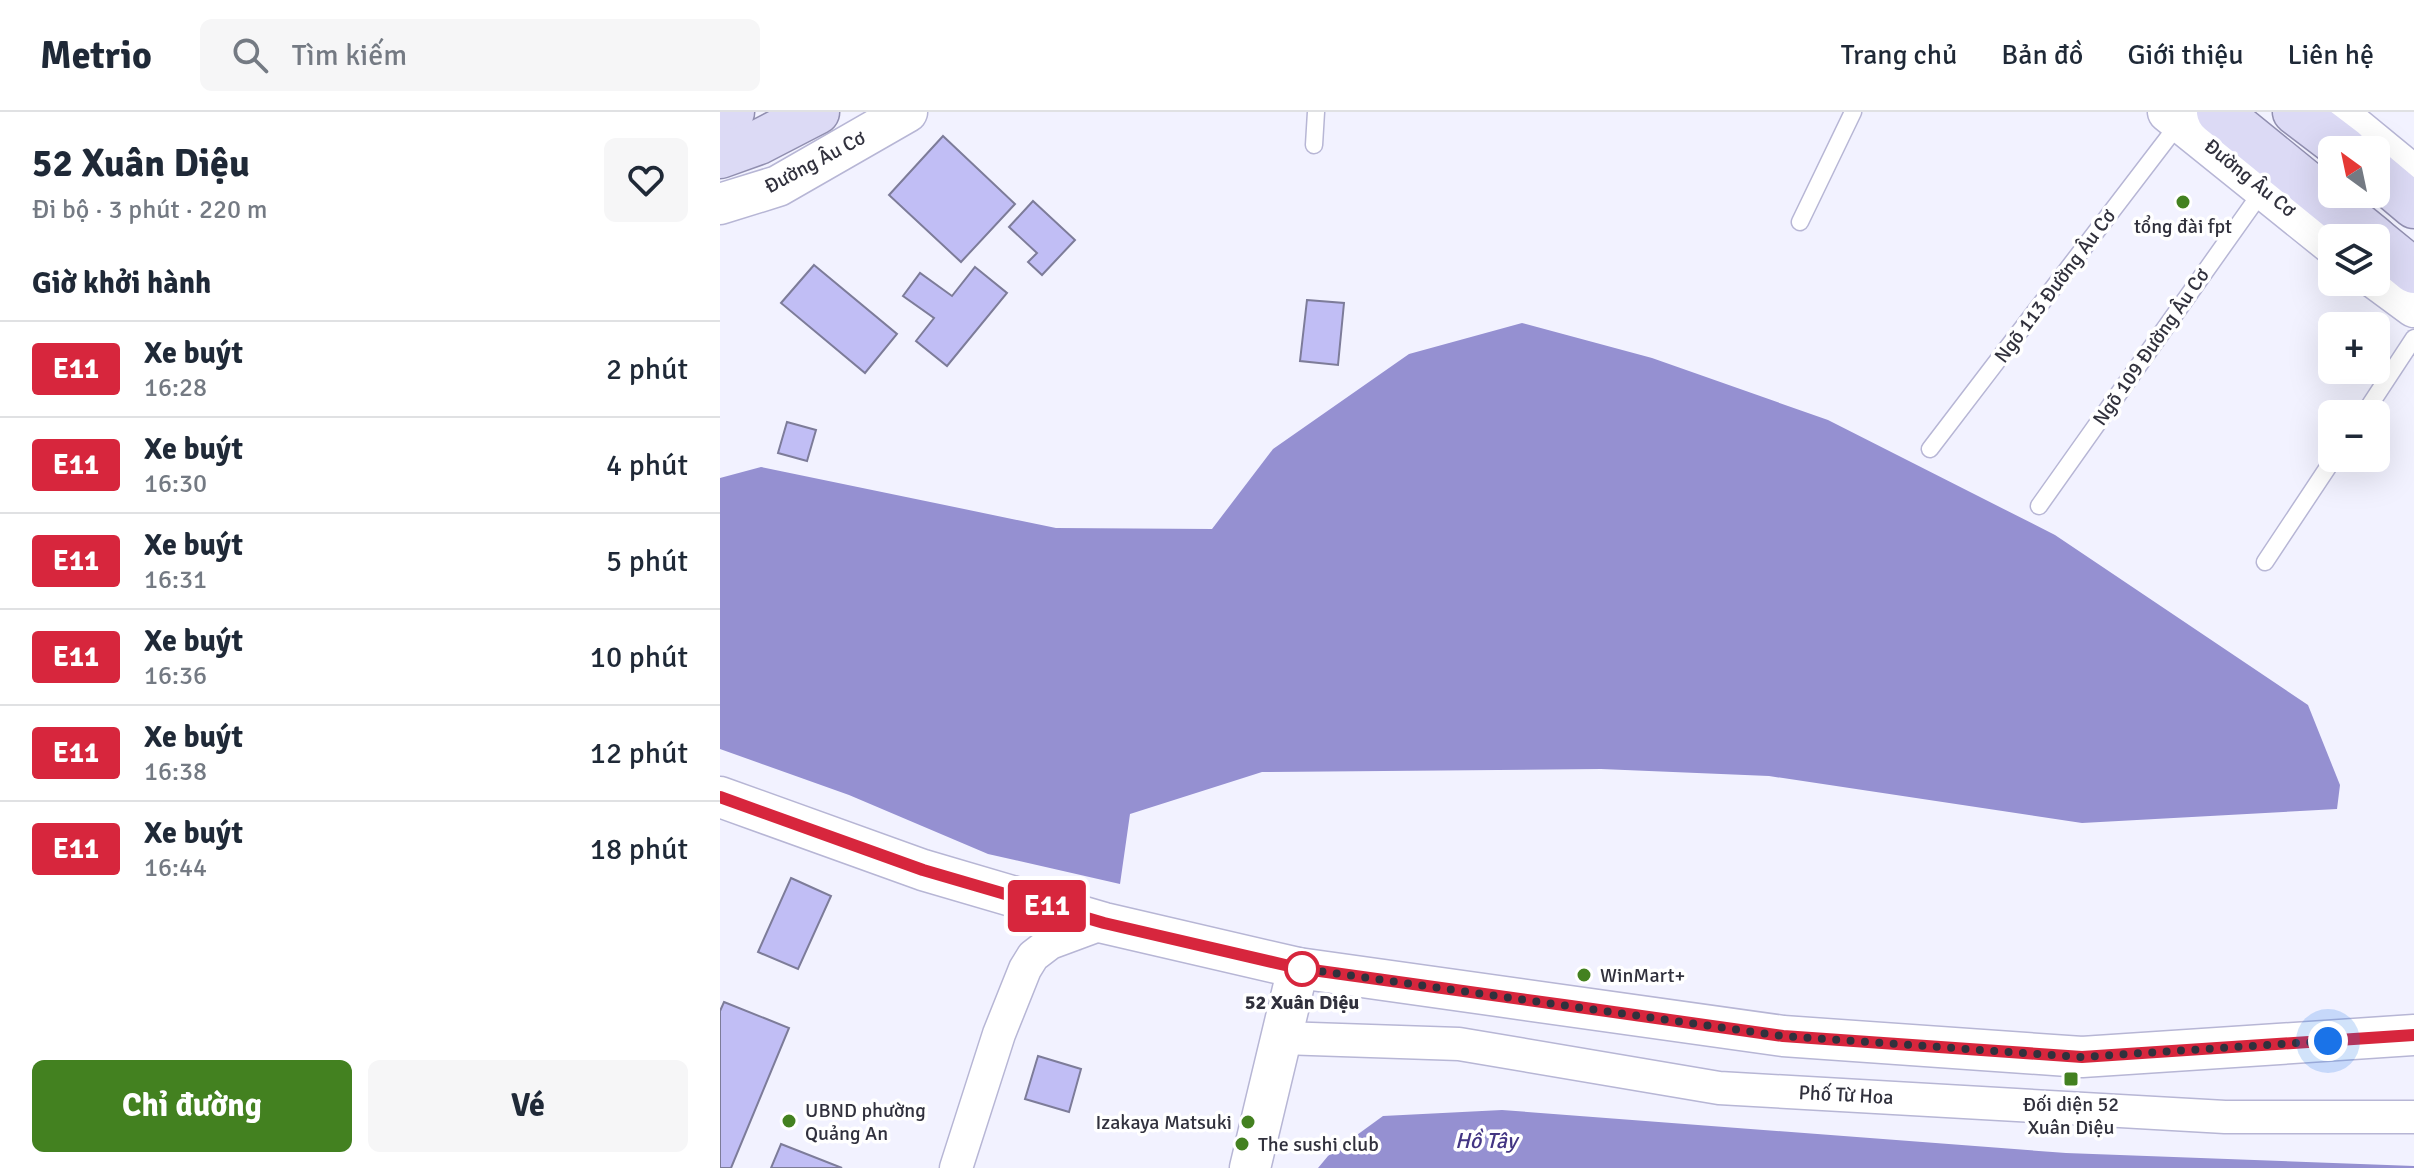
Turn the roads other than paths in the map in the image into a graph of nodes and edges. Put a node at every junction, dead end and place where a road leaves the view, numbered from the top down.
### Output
1 (732, 112) edge
2 (817, 112) edge
3 (907, 112) edge
4 (1316, 112) edge
5 (1853, 112) edge
6 (2295, 112) edge
7 (2336, 112) edge
8 (2189, 115) edge
9 (720, 117) edge
10 (2327, 136) edge
11 (1314, 145) dead end
12 (720, 156) edge
13 (2414, 176) edge
14 (2390, 186) edge
15 (2264, 189) junction
16 (720, 204) edge
17 (2414, 206) edge
18 (1800, 222) dead end
19 (2318, 233) edge
20 (2396, 265) edge
21 (2414, 338) edge
22 (2373, 400) edge
23 (1930, 449) dead end
24 (2325, 472) edge
25 (2039, 506) dead end
26 (2265, 562) dead end
27 (720, 797) edge
28 (1104, 923) junction
29 (1298, 968) junction
30 (2414, 1035) edge
31 (1282, 1038) junction
32 (2414, 1117) edge
33 (956, 1168) edge
34 (1250, 1168) edge

1 - 9 main road
2 - 12 main road
3 - 16 street, Đường Âu Cơ
4 - 11 lane
5 - 18 lane
6 - 10 main road
7 - 13 street
8 - 15 street, Đường Âu Cơ
8 - 20 main road, Đường Âu Cơ
8 - 23 lane, Ngõ 113 Đường Âu Cơ
14 - 17 main road
15 - 19 street, Đường Âu Cơ
15 - 25 lane, Ngõ 109 Đường Âu Cơ
21 - 22 lane
24 - 26 lane
27 - 28 street
28 - 29 street
28 - 33 street
29 - 30 street
29 - 31 street
31 - 32 street, Phố Từ Hoa
31 - 34 street

